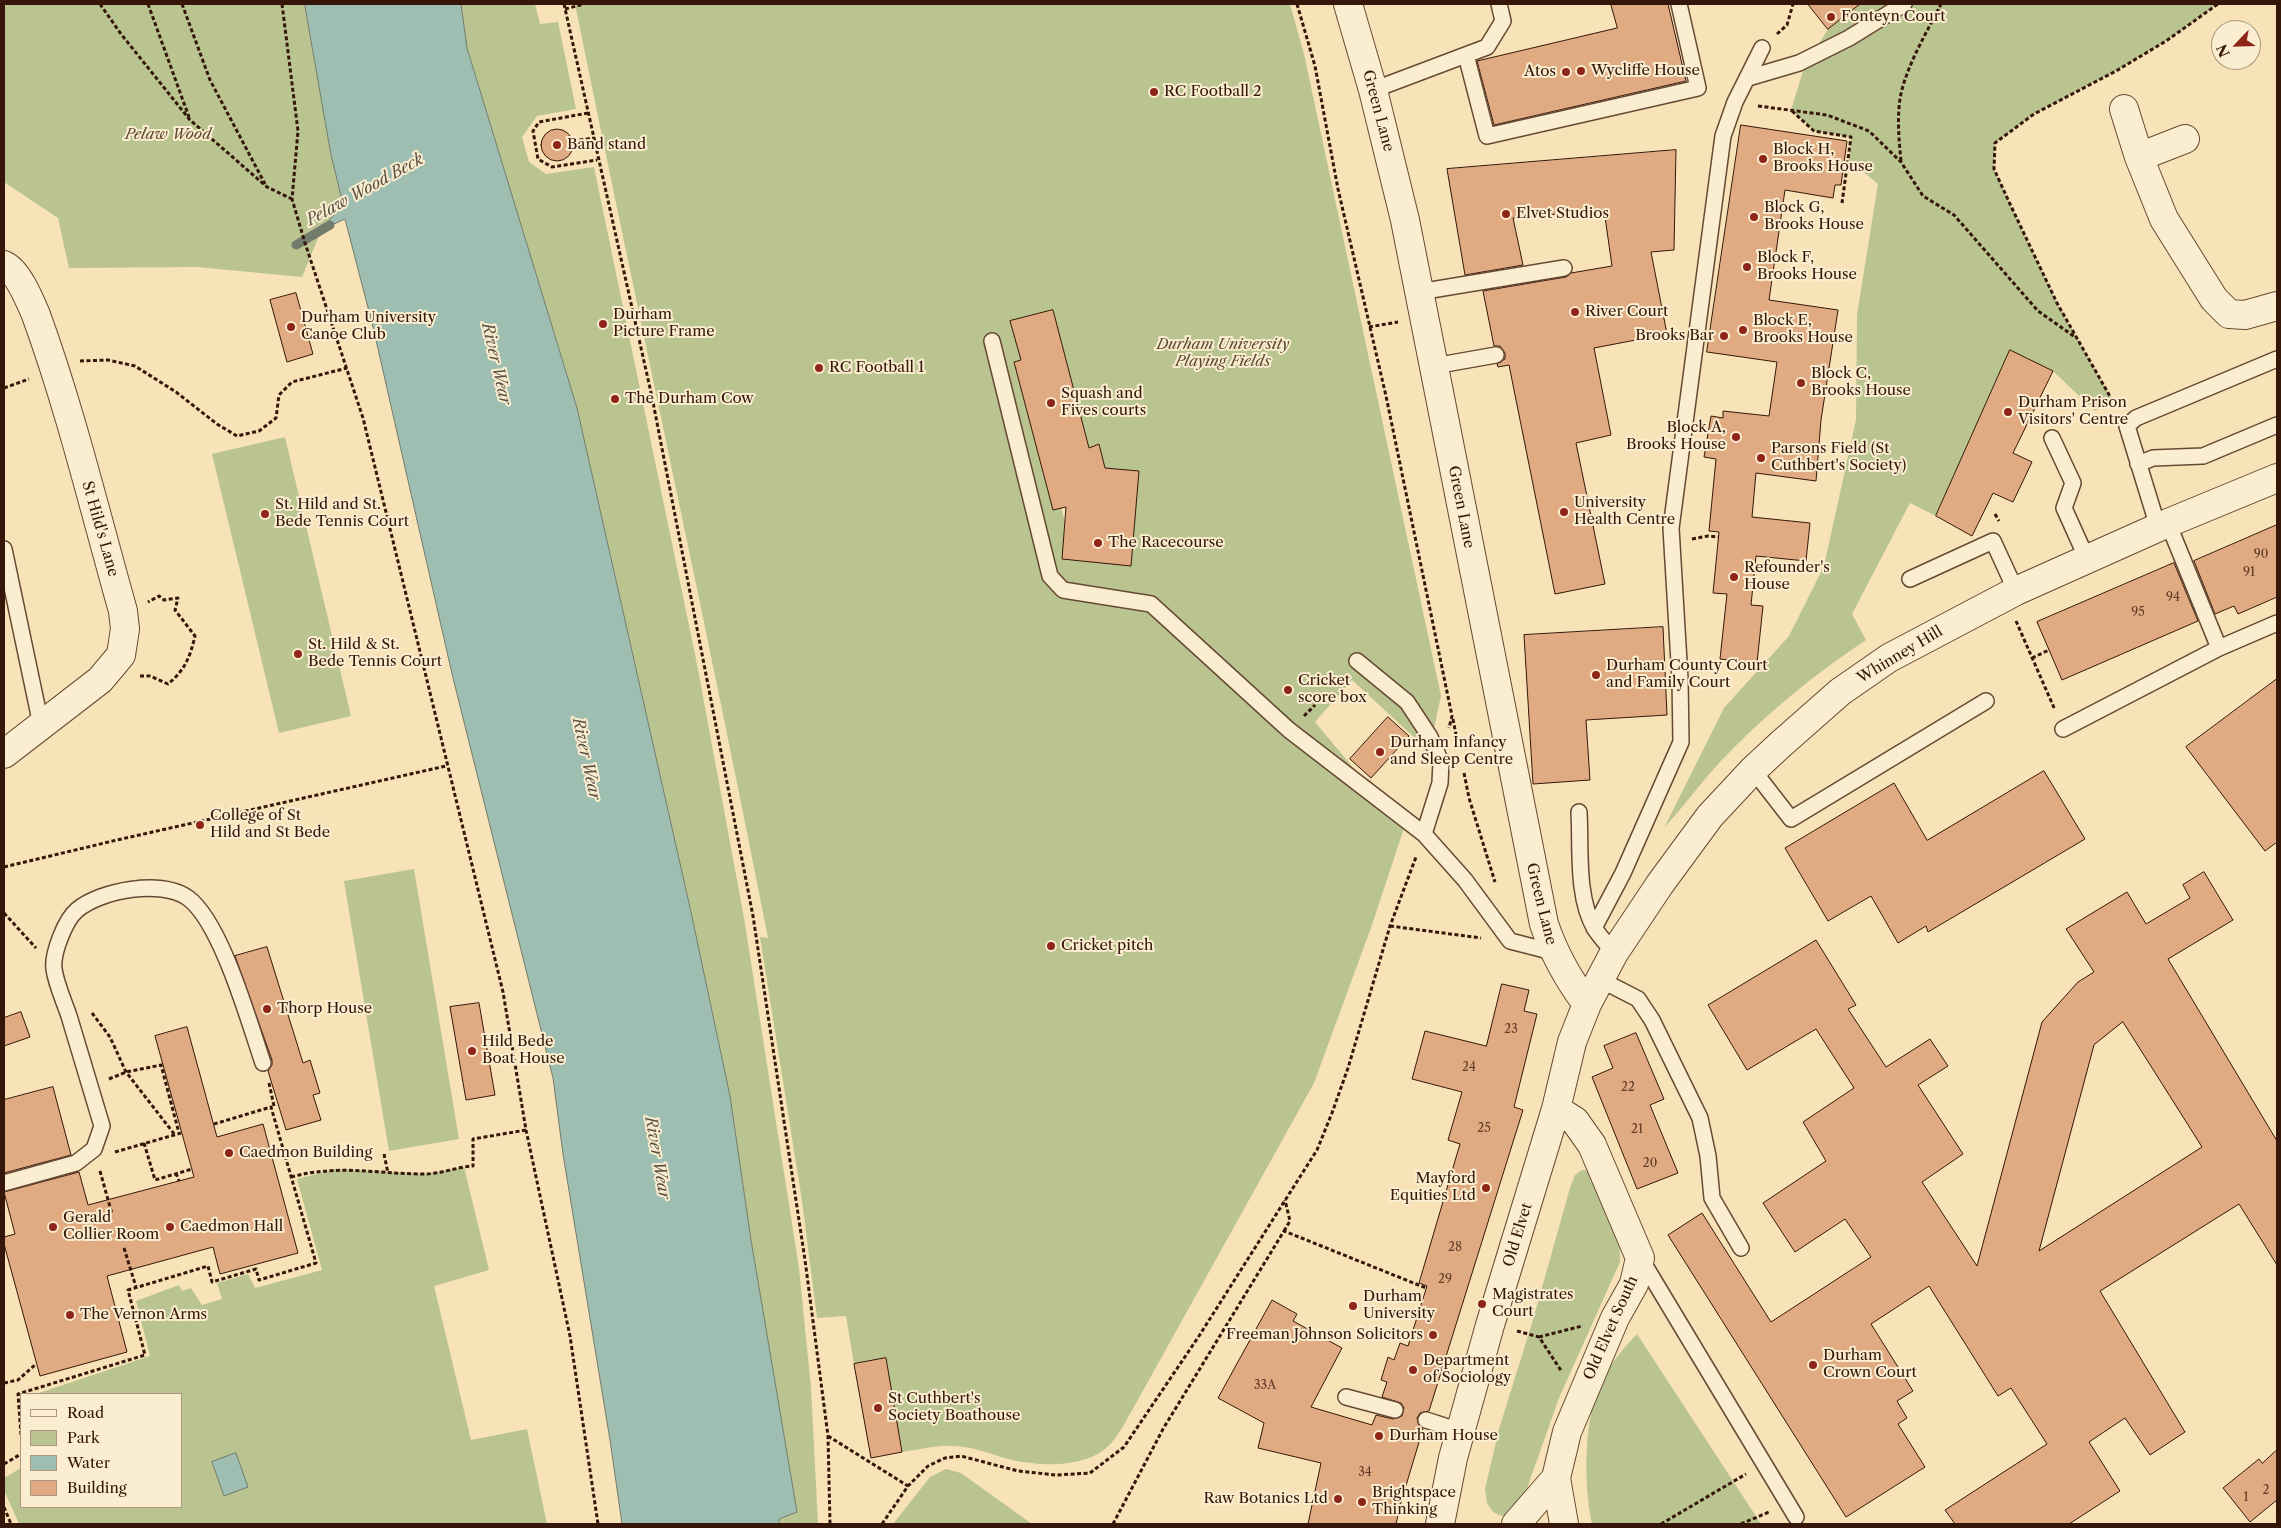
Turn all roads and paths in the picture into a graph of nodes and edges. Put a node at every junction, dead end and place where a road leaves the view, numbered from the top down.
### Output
1 (100, 4) edge
2 (148, 4) edge
3 (182, 4) edge
4 (282, 4) edge
5 (564, 4) edge
6 (584, 4) edge
7 (1297, 4) edge
8 (1348, 4) edge
9 (1499, 4) edge
10 (1679, 4) edge
11 (1793, 4) edge
12 (1904, 4) edge
13 (1942, 4) edge
14 (2218, 4) edge
15 (565, 10) junction
16 (1762, 48) joint
17 (1466, 55) junction
18 (1748, 78) junction
19 (1373, 90) junction
20 (1735, 102) junction
21 (2124, 109) dead end
22 (1791, 110) junction
23 (588, 113) junction
24 (190, 120) junction
25 (594, 138) junction
26 (2185, 139) dead end
27 (573, 141) dead end
28 (2139, 158) junction
29 (598, 160) junction
30 (1901, 162) junction
31 (267, 187) junction
32 (292, 199) junction
33 (1842, 203) dead end
34 (4, 265) edge
35 (1564, 268) dead end
36 (1419, 292) junction
37 (2277, 306) edge
38 (2077, 339) junction
39 (992, 341) dead end
40 (1496, 355) dead end
41 (2277, 359) edge
42 (1434, 366) junction
43 (347, 368) junction
44 (53, 370) junction
45 (2113, 401) dead end
46 (2277, 425) edge
47 (2052, 438) dead end
48 (2138, 464) junction
49 (2277, 478) edge
50 (2163, 525) junction
51 (4, 548) edge
52 (2087, 559) junction
53 (1910, 579) dead end
54 (2010, 593) junction
55 (160, 596) dead end
56 (2277, 623) edge
57 (2219, 648) junction
58 (2049, 650) dead end
59 (2032, 658) junction
60 (1356, 661) dead end
61 (100, 680) junction
62 (1986, 701) dead end
63 (1452, 716) junction
64 (41, 725) junction
65 (2063, 730) joint
66 (1458, 743) dead end
67 (4, 754) edge
68 (1442, 762) junction
69 (446, 766) junction
70 (1463, 770) dead end
71 (1753, 770) junction
72 (1579, 812) dead end
73 (1424, 834) junction
74 (4, 867) edge
75 (1497, 889) dead end
76 (1390, 926) junction
77 (1594, 928) junction
78 (1510, 941) junction
79 (1553, 952) junction
80 (1614, 953) junction
81 (1599, 979) junction
82 (1587, 1004) junction
83 (110, 1037) dead end
84 (263, 1063) dead end
85 (126, 1072) junction
86 (117, 1077) dead end
87 (1556, 1109) junction
88 (214, 1124) dead end
89 (526, 1130) junction
90 (178, 1134) junction
91 (144, 1144) junction
92 (95, 1153) junction
93 (384, 1154) dead end
94 (192, 1169) dead end
95 (176, 1173) junction
96 (388, 1173) junction
97 (291, 1177) junction
98 (179, 1181) dead end
99 (4, 1183) edge
100 (1285, 1200) junction
101 (112, 1214) dead end
102 (1284, 1232) junction
103 (124, 1248) dead end
104 (1741, 1248) dead end
105 (1640, 1258) junction
106 (136, 1287) junction
107 (1426, 1288) dead end
108 (1615, 1318) junction
109 (1490, 1325) junction
110 (1539, 1337) junction
111 (36, 1364) dead end
112 (4, 1383) edge
113 (20, 1393) edge
114 (21, 1393) edge
115 (1346, 1397) dead end
116 (1579, 1399) junction
117 (1395, 1410) dead end
118 (1426, 1420) dead end
119 (20, 1421) edge
120 (1460, 1431) junction
121 (828, 1436) junction
122 (20, 1455) edge
123 (4, 1464) edge
124 (1763, 1464) junction
125 (1556, 1478) junction
126 (908, 1486) junction
127 (1788, 1504) junction
128 (4, 1508) edge
129 (1796, 1517) dead end
130 (11, 1524) edge
131 (598, 1524) edge
132 (830, 1524) edge
133 (882, 1524) edge
134 (1114, 1524) edge
135 (1440, 1524) edge
136 (1516, 1524) edge
137 (1564, 1524) edge
138 (1661, 1524) edge
139 (1740, 1524) edge

1 - 24 path
2 - 24 path
3 - 31 path
4 - 32 path
5 - 15 path
6 - 15 path
7 - 63 path
8 - 19 street, Green Lane
9 - 17 lane
10 - 17 lane
11 - 16 path
12 - 18 lane
13 - 30 path
14 - 38 path
15 - 23 path
16 - 18 lane
17 - 19 lane
18 - 20 lane
19 - 36 street, Green Lane
20 - 22 path
20 - 77 lane
21 - 28 street
22 - 30 path
22 - 33 path
23 - 25 path
23 - 29 path
24 - 31 path
25 - 27 path
25 - 29 path
26 - 28 street
28 - 37 street
29 - 121 path
30 - 38 path
31 - 32 path
32 - 43 path
34 - 44 street, St Hild's Lane
35 - 36 lane
36 - 42 street, Green Lane
38 - 45 path
39 - 73 lane
40 - 42 lane
41 - 48 lane
42 - 79 street, Green Lane
43 - 44 path
43 - 69 path
44 - 61 street, St Hild's Lane
46 - 48 lane
47 - 52 lane
48 - 50 lane
49 - 50 street, Whinney Hill
50 - 52 street, Whinney Hill
50 - 57 lane
51 - 64 lane
52 - 54 street, Whinney Hill
53 - 54 lane
54 - 59 path
54 - 71 street, Whinney Hill
55 - 61 path
56 - 57 lane
57 - 65 lane
58 - 59 path
59 - 65 path
60 - 68 lane
61 - 64 street, St Hild's Lane
62 - 71 lane
63 - 66 path
63 - 68 path
64 - 67 street, St Hild's Lane
68 - 73 lane
69 - 74 path
69 - 89 path
70 - 75 path
71 - 80 street, Whinney Hill
72 - 77 lane
73 - 76 path
73 - 78 lane
76 - 78 path
76 - 100 path
77 - 80 lane
78 - 79 lane
79 - 82 street, Green Lane
80 - 81 street, Old Elvet
81 - 82 street, Old Elvet
81 - 104 lane
82 - 87 street, Old Elvet
83 - 85 path
84 - 92 lane
85 - 86 path
85 - 90 path
85 - 90 path
87 - 105 street, Old Elvet South
87 - 109 street, Old Elvet
88 - 97 path
89 - 96 path
89 - 131 path
90 - 91 path
91 - 92 path
91 - 95 path
92 - 99 lane
92 - 101 path
93 - 96 path
94 - 95 path
95 - 98 path
96 - 97 path
97 - 106 path
100 - 102 path
100 - 126 path
102 - 107 path
102 - 134 path
103 - 106 path
105 - 108 street, Old Elvet South
105 - 124 lane
106 - 114 path
108 - 110 path
108 - 116 street, Old Elvet South
109 - 110 path
109 - 120 street, Old Elvet
110 - 116 path
111 - 112 path
113 - 119 path
115 - 117 lane
116 - 125 street, Old Elvet South
118 - 120 lane
120 - 135 street, Old Elvet
121 - 126 path
121 - 132 path
122 - 123 path
124 - 127 lane
124 - 138 path
125 - 136 street, Old Elvet South
125 - 137 street, Old Elvet South
126 - 133 path
127 - 129 lane
127 - 139 path
128 - 130 path

